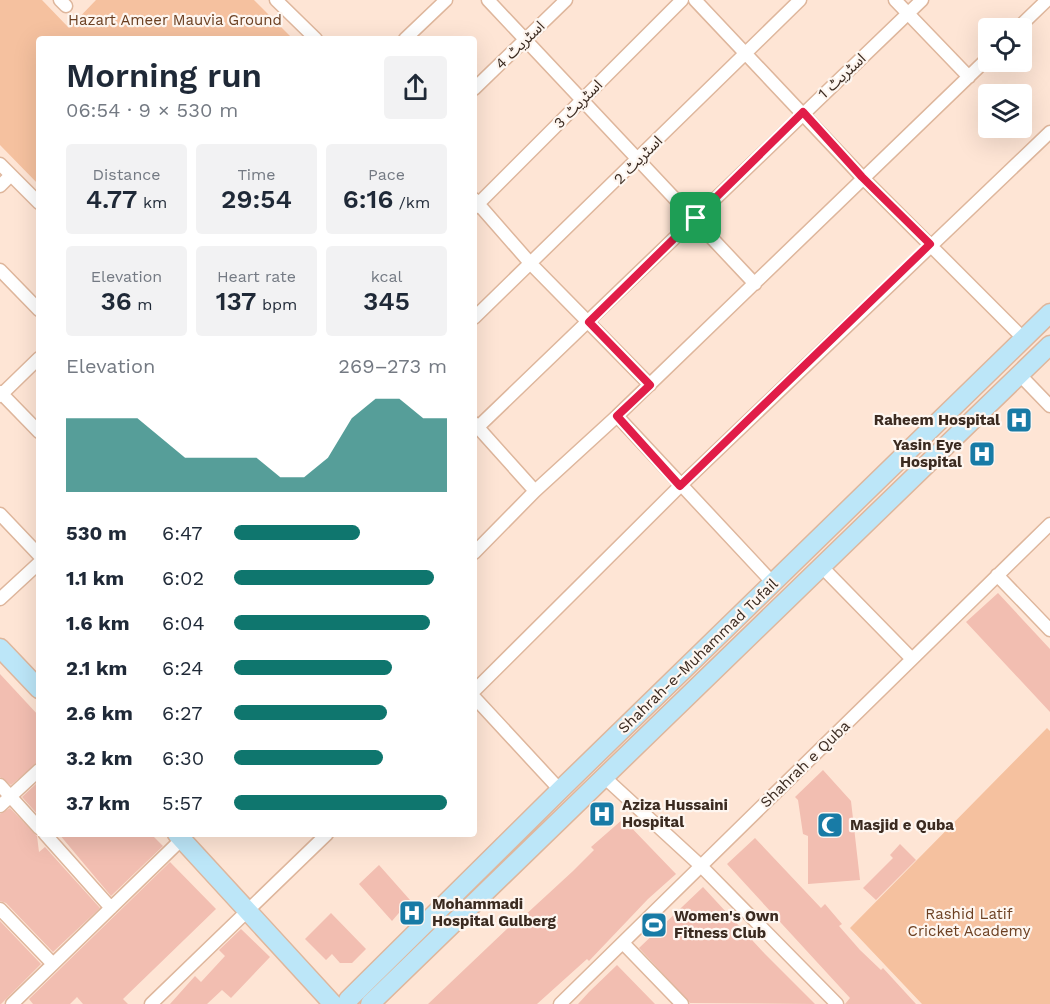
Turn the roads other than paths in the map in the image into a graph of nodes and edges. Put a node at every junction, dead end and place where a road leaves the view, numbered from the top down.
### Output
1 (276, 0) edge
2 (446, 0) edge
3 (488, 0) edge
4 (566, 0) edge
5 (682, 0) edge
6 (695, 0) edge
7 (800, 0) edge
8 (895, 0) edge
9 (922, 0) edge
10 (1047, 0) edge
11 (908, 14) junction
12 (1028, 18) edge
13 (313, 36) edge
14 (408, 36) edge
15 (526, 39) junction
16 (746, 52) junction
17 (978, 69) edge
18 (969, 78) junction
19 (477, 86) edge
20 (582, 100) junction
21 (803, 112) junction
22 (1050, 132) edge
23 (639, 159) junction
24 (0, 164) edge
25 (11, 175) junction
26 (862, 177) junction
27 (0, 186) edge
28 (36, 200) edge
29 (477, 203) edge
30 (477, 205) edge
31 (696, 218) junction
32 (930, 244) junction
33 (531, 264) junction
34 (0, 270) edge
35 (754, 284) junction
36 (36, 307) edge
37 (1050, 313) edge
38 (477, 315) edge
39 (589, 322) junction
40 (1023, 338) junction
41 (1050, 345) edge
42 (36, 361) edge
43 (1019, 374) junction
44 (650, 385) junction
45 (1, 394) edge
46 (1050, 406) edge
47 (617, 416) junction
48 (477, 424) edge
49 (477, 426) edge
50 (36, 429) edge
51 (680, 486) junction
52 (536, 491) junction
53 (0, 514) edge
54 (1050, 524) edge
55 (477, 550) edge
56 (36, 552) edge
57 (36, 566) edge
58 (822, 567) junction
59 (997, 575) junction
60 (773, 583) junction
61 (0, 599) edge
62 (1050, 630) edge
63 (0, 648) edge
64 (912, 659) junction
65 (36, 686) edge
66 (477, 689) edge
67 (477, 700) edge
68 (36, 773) edge
69 (603, 776) junction
70 (0, 785) edge
71 (560, 790) junction
72 (10, 796) junction
73 (0, 806) edge
74 (36, 825) edge
75 (48, 837) edge
76 (181, 837) edge
77 (183, 837) edge
78 (324, 837) edge
79 (701, 866) junction
80 (111, 908) junction
81 (0, 909) edge
82 (247, 911) junction
83 (623, 942) junction
84 (53, 964) junction
85 (342, 1003) edge
86 (12, 1004) edge
87 (151, 1004) edge
88 (369, 1004) edge
89 (560, 1004) edge
90 (682, 1004) edge
91 (837, 1004) edge

1 - 13 street
2 - 14 street
3 - 15 street
4 - 15 street, اسٹریٹ 4
5 - 20 street, اسٹریٹ 3
6 - 16 street
7 - 16 street, اسٹریٹ 2
8 - 11 street
9 - 11 street, اسٹریٹ 1
10 - 12 street
11 - 18 street
11 - 21 street, اسٹریٹ 1
15 - 19 street, اسٹریٹ 4
15 - 20 street
16 - 21 street
16 - 23 street, اسٹریٹ 2
17 - 18 street
18 - 26 street
20 - 23 street
20 - 29 street, اسٹریٹ 3
21 - 26 street
21 - 31 street, اسٹریٹ 1
22 - 32 street
23 - 31 street
23 - 33 street, اسٹریٹ 2
24 - 25 street
25 - 27 street
25 - 28 street
26 - 32 street
26 - 35 street
30 - 33 street
31 - 35 street
31 - 39 street, اسٹریٹ 1
32 - 40 street
32 - 51 street
33 - 38 street, اسٹریٹ 2
33 - 39 street
34 - 36 street
35 - 44 street
37 - 40 main road, Shahrah-e-Muhammad Tufail
39 - 44 street
39 - 48 street, اسٹریٹ 1
40 - 60 main road, Shahrah-e-Muhammad Tufail
41 - 43 main road, Shahrah-e-Muhammad Tufail
42 - 45 street
43 - 46 street
43 - 58 main road, Shahrah-e-Muhammad Tufail
44 - 47 street
45 - 50 street
47 - 51 street
47 - 52 street
49 - 52 street
51 - 60 street
51 - 66 street
52 - 55 street
53 - 56 street
54 - 59 street, Shahrah e Quba
57 - 61 street
58 - 64 street
58 - 69 main road, Shahrah-e-Muhammad Tufail
59 - 62 street
59 - 64 street, Shahrah e Quba
60 - 71 main road, Shahrah-e-Muhammad Tufail
63 - 65 main road
64 - 79 street, Shahrah e Quba
67 - 71 street
68 - 72 street
69 - 79 street
69 - 88 main road, Shahrah-e-Muhammad Tufail
70 - 72 street
71 - 85 main road, Shahrah-e-Muhammad Tufail
72 - 73 street
72 - 74 street
75 - 80 street
76 - 80 street
77 - 82 main road
78 - 82 street
79 - 83 street, Shahrah e Quba
79 - 91 street
80 - 84 street
81 - 84 street
82 - 85 main road
82 - 87 street
83 - 89 street, Shahrah e Quba
83 - 90 street
84 - 86 street

